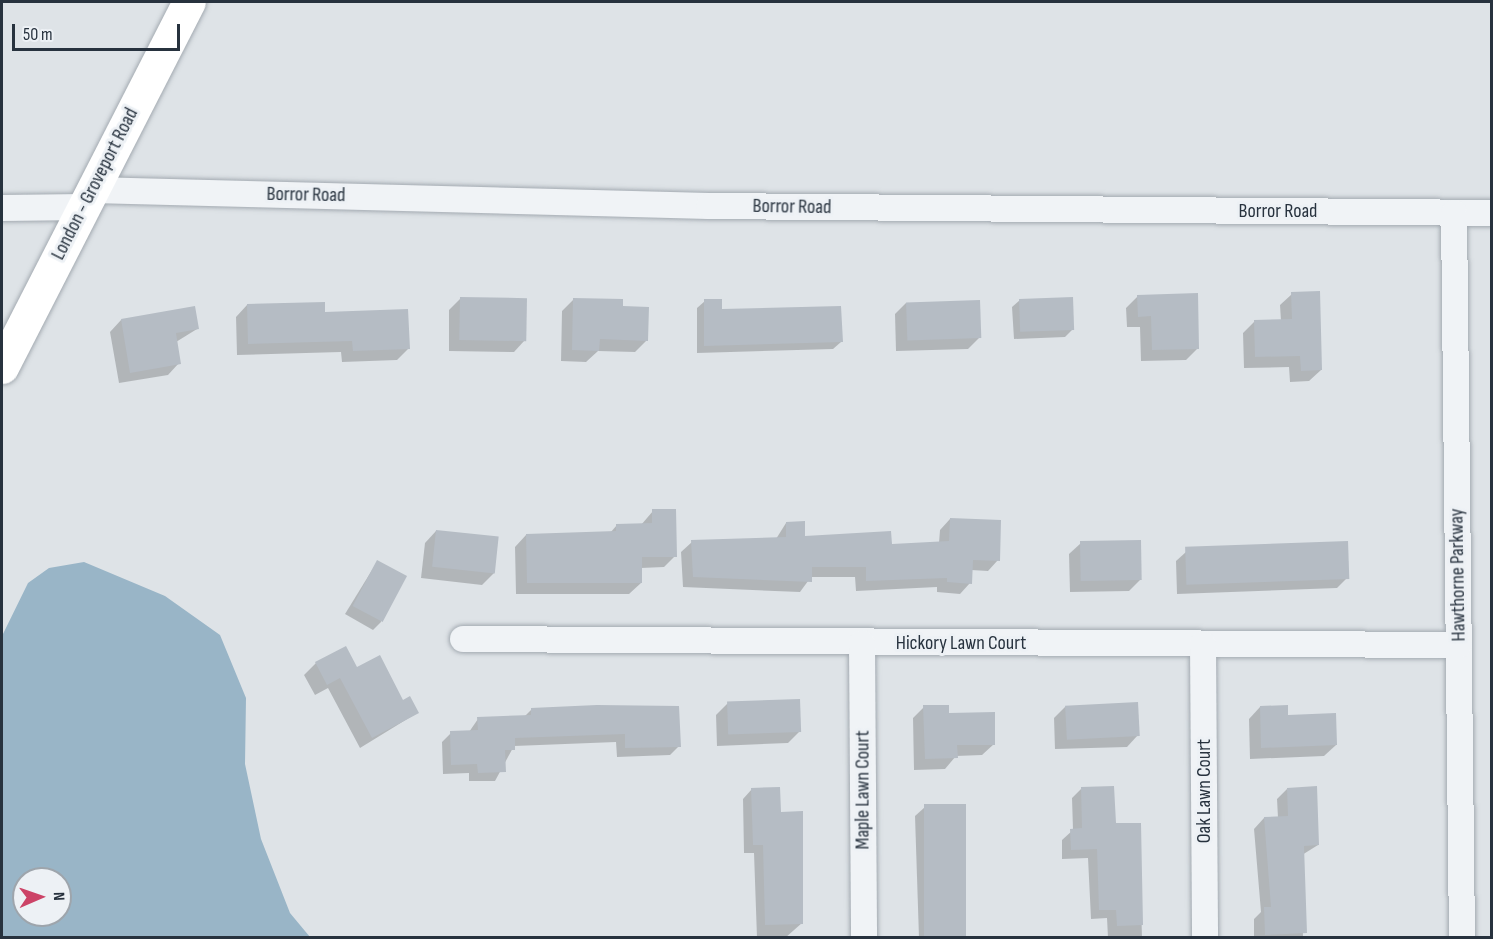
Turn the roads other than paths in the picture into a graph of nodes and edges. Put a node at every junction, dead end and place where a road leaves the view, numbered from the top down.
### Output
1 (189, 2) edge
2 (88, 199) junction
3 (2, 208) edge
4 (1454, 213) junction
5 (1491, 213) edge
6 (2, 368) edge
7 (463, 639) dead end
8 (862, 643) junction
9 (1203, 644) junction
10 (1459, 645) junction
11 (864, 938) edge
12 (1205, 938) edge
13 (1462, 938) edge

1 - 2 main road, London - Groveport Road
2 - 3 street, Borror Road
2 - 4 street, Borror Road
2 - 6 main road, London - Groveport Road
4 - 5 street, Borror Road
4 - 10 street, Hawthorne Parkway
7 - 8 street, Hickory Lawn Court
8 - 9 street, Hickory Lawn Court
8 - 11 street, Maple Lawn Court
9 - 10 street, Hickory Lawn Court
9 - 12 street, Oak Lawn Court
10 - 13 street, Hawthorne Parkway

